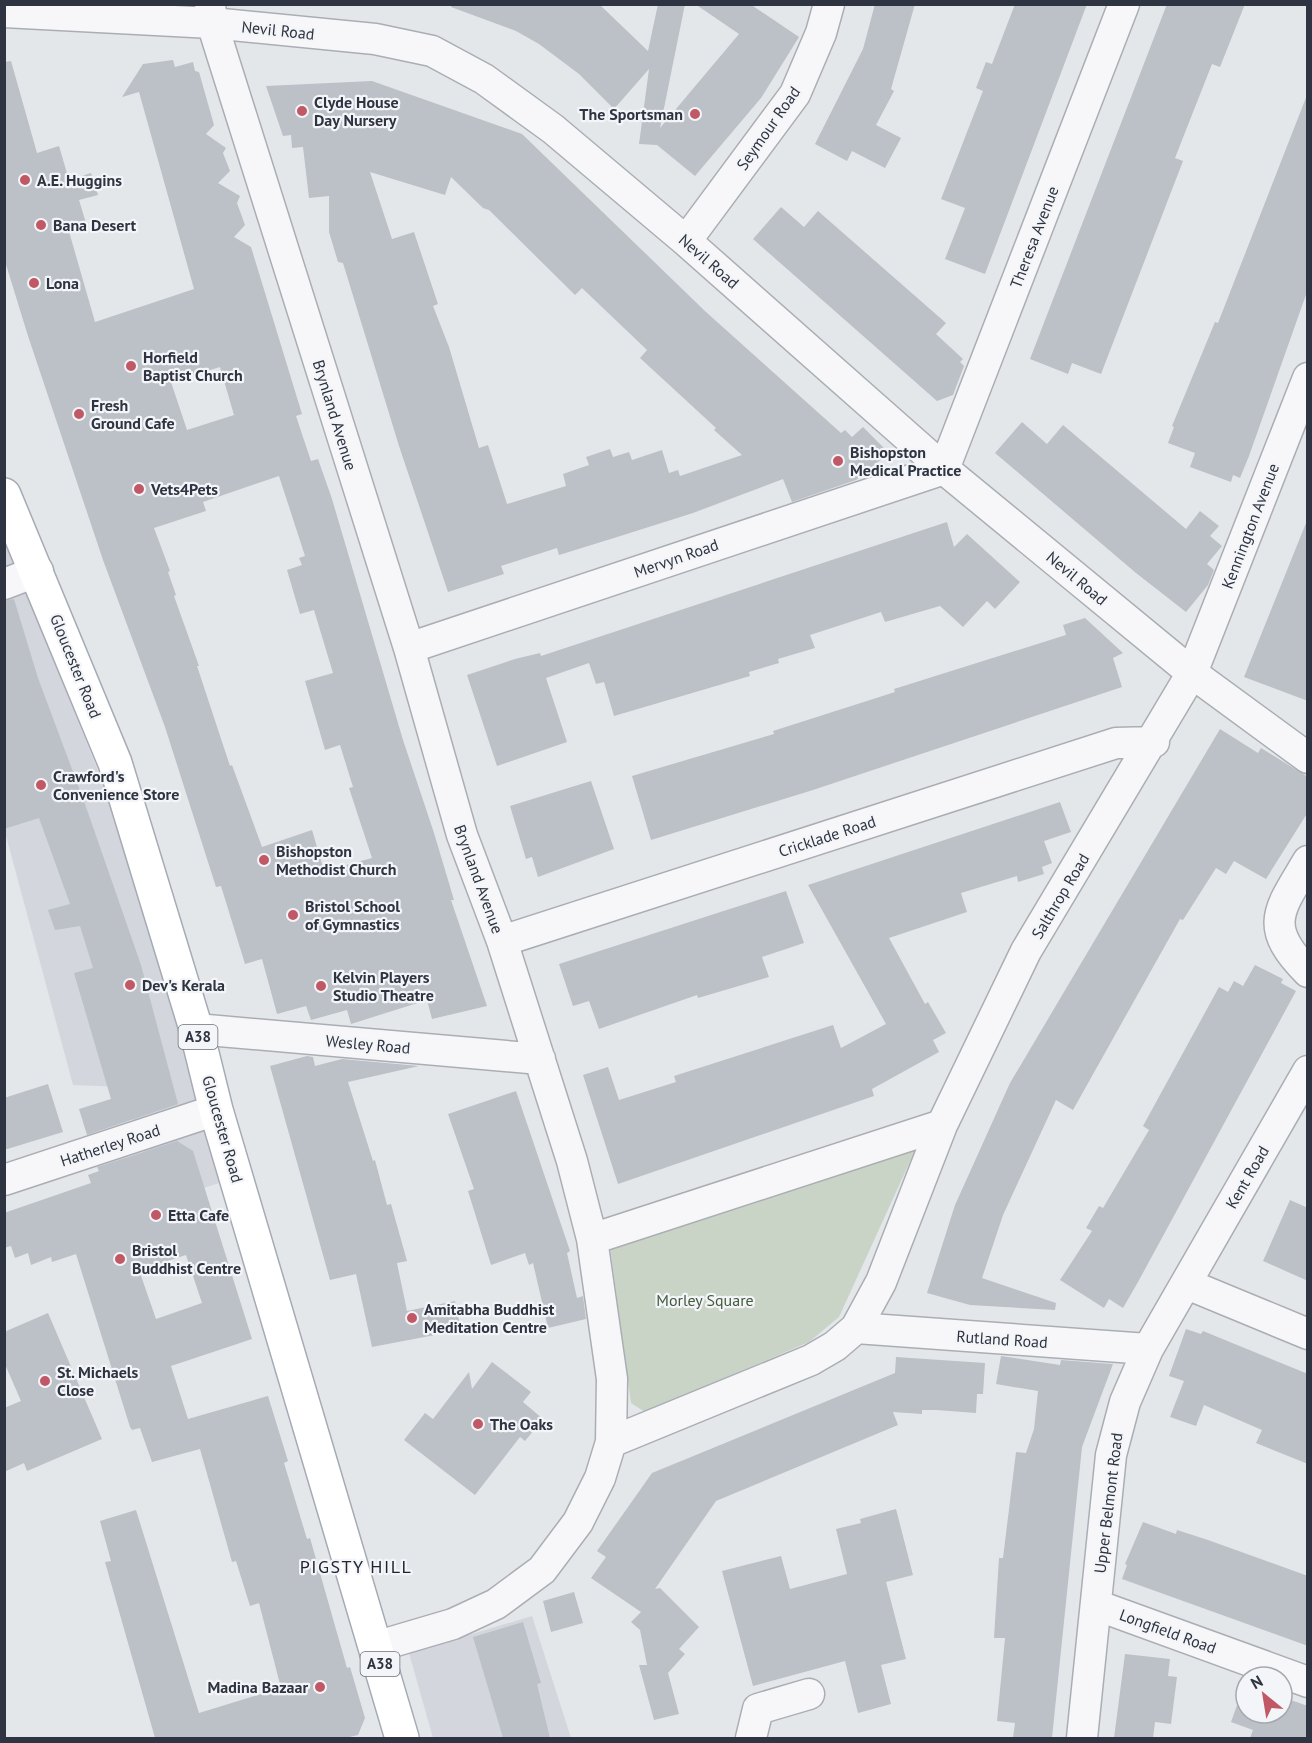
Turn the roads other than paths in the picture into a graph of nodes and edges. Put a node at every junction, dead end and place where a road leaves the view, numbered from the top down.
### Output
1 (829, 4) edge
2 (1124, 4) edge
3 (4, 12) edge
4 (211, 14) edge
5 (686, 241) junction
6 (1308, 378) edge
7 (944, 469) junction
8 (4, 495) edge
9 (38, 571) junction
10 (4, 584) edge
11 (409, 648) junction
12 (1192, 673) junction
13 (1154, 742) junction
14 (1308, 758) edge
15 (1308, 861) edge
16 (502, 941) junction
17 (1308, 972) edge
18 (196, 1029) junction
19 (540, 1059) junction
20 (1308, 1071) edge
21 (216, 1110) junction
22 (942, 1125) junction
23 (4, 1180) edge
24 (592, 1239) junction
25 (1187, 1284) junction
26 (856, 1328) junction
27 (1308, 1334) edge
28 (1148, 1349) junction
29 (611, 1442) junction
30 (1096, 1605) junction
31 (375, 1647) junction
32 (1308, 1682) edge
33 (809, 1694) dead end
34 (402, 1738) edge
35 (751, 1738) edge
36 (1082, 1738) edge

1 - 5 street, Seymour Road
2 - 7 street, Theresa Avenue
3 - 4 street, Nevil Road
4 - 5 street, Nevil Road
4 - 11 street, Brynland Avenue
5 - 7 street, Nevil Road
6 - 12 street, Kennington Avenue
7 - 11 street, Mervyn Road
7 - 12 street, Nevil Road
8 - 9 main road, Gloucester Road / A38
9 - 10 street
9 - 18 main road, Gloucester Road / A38
11 - 16 street, Brynland Avenue
12 - 13 street, Salthrop Road
12 - 14 street, Nevil Road
13 - 16 street, Cricklade Road
13 - 22 street, Salthrop Road
15 - 17 street
16 - 19 street, Brynland Avenue
18 - 19 street, Wesley Road
18 - 21 main road, Gloucester Road / A38
19 - 24 street, Brynland Avenue
20 - 25 street, Kent Road
21 - 23 street, Hatherley Road
21 - 31 main road, Gloucester Road / A38
22 - 24 street
22 - 26 street
24 - 29 street, Brynland Avenue
25 - 27 street
25 - 28 street, Upper Belmont Road
26 - 28 street, Rutland Road
26 - 29 street
28 - 30 street, Upper Belmont Road
29 - 31 street, Brynland Avenue
30 - 32 street, Longfield Road
30 - 36 street, Upper Belmont Road
31 - 34 main road, Gloucester Road / A38
33 - 35 street

